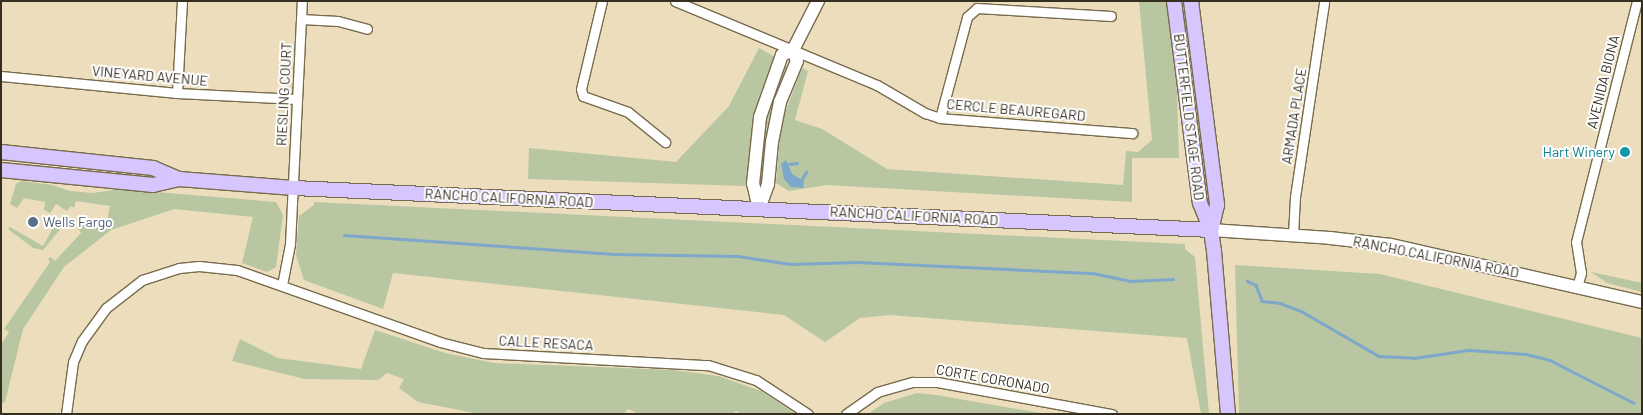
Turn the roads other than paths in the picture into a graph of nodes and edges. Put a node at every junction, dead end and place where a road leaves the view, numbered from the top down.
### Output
1 (182, 1) edge
2 (302, 1) edge
3 (602, 1) edge
4 (675, 1) edge
5 (818, 1) edge
6 (1174, 1) edge
7 (1191, 1) edge
8 (1638, 1) edge
9 (1324, 2) edge
10 (1111, 16) dead end
11 (301, 19) junction
12 (367, 29) dead end
13 (793, 50) junction
14 (1, 76) edge
15 (177, 93) junction
16 (297, 99) junction
17 (940, 118) junction
18 (1132, 133) dead end
19 (665, 142) dead end
20 (1, 152) edge
21 (104, 163) junction
22 (6, 171) edge
23 (179, 179) junction
24 (294, 188) junction
25 (759, 209) junction
26 (1211, 230) junction
27 (1293, 235) junction
28 (282, 285) junction
29 (1577, 287) junction
30 (1642, 302) edge
31 (66, 414) edge
32 (808, 414) edge
33 (846, 414) edge
34 (1112, 414) edge
35 (1228, 414) edge

1 - 15 street
2 - 11 street, RIESLING COURT
3 - 19 street
4 - 13 street, CERCLE BEAUREGARD
5 - 13 main road
6 - 26 main road, BUTTERFIELD STAGE ROAD
7 - 26 main road, BUTTERFIELD STAGE ROAD
8 - 29 street, AVENIDA BIONA
9 - 27 street, ARMADA PLACE
10 - 17 street
11 - 12 street
11 - 16 street, RIESLING COURT
13 - 17 street, CERCLE BEAUREGARD
13 - 25 main road
14 - 15 street, VINEYARD AVENUE
15 - 16 street, VINEYARD AVENUE
16 - 24 street, RIESLING COURT
17 - 18 street, CERCLE BEAUREGARD
20 - 21 main road, RANCHO CALIFORNIA ROAD
21 - 22 main road
21 - 23 main road, RANCHO CALIFORNIA ROAD
22 - 23 main road, RANCHO CALIFORNIA ROAD
23 - 24 main road, RANCHO CALIFORNIA ROAD
24 - 25 main road, RANCHO CALIFORNIA ROAD
24 - 28 street, RIESLING COURT
25 - 26 main road, RANCHO CALIFORNIA ROAD
26 - 27 main road, RANCHO CALIFORNIA ROAD
26 - 35 main road, BUTTERFIELD STAGE ROAD
27 - 29 main road, RANCHO CALIFORNIA ROAD
28 - 31 street, CALLE RESACA
28 - 32 street, CALLE RESACA
29 - 30 main road, RANCHO CALIFORNIA ROAD
33 - 34 street, CORTE CORONADO

